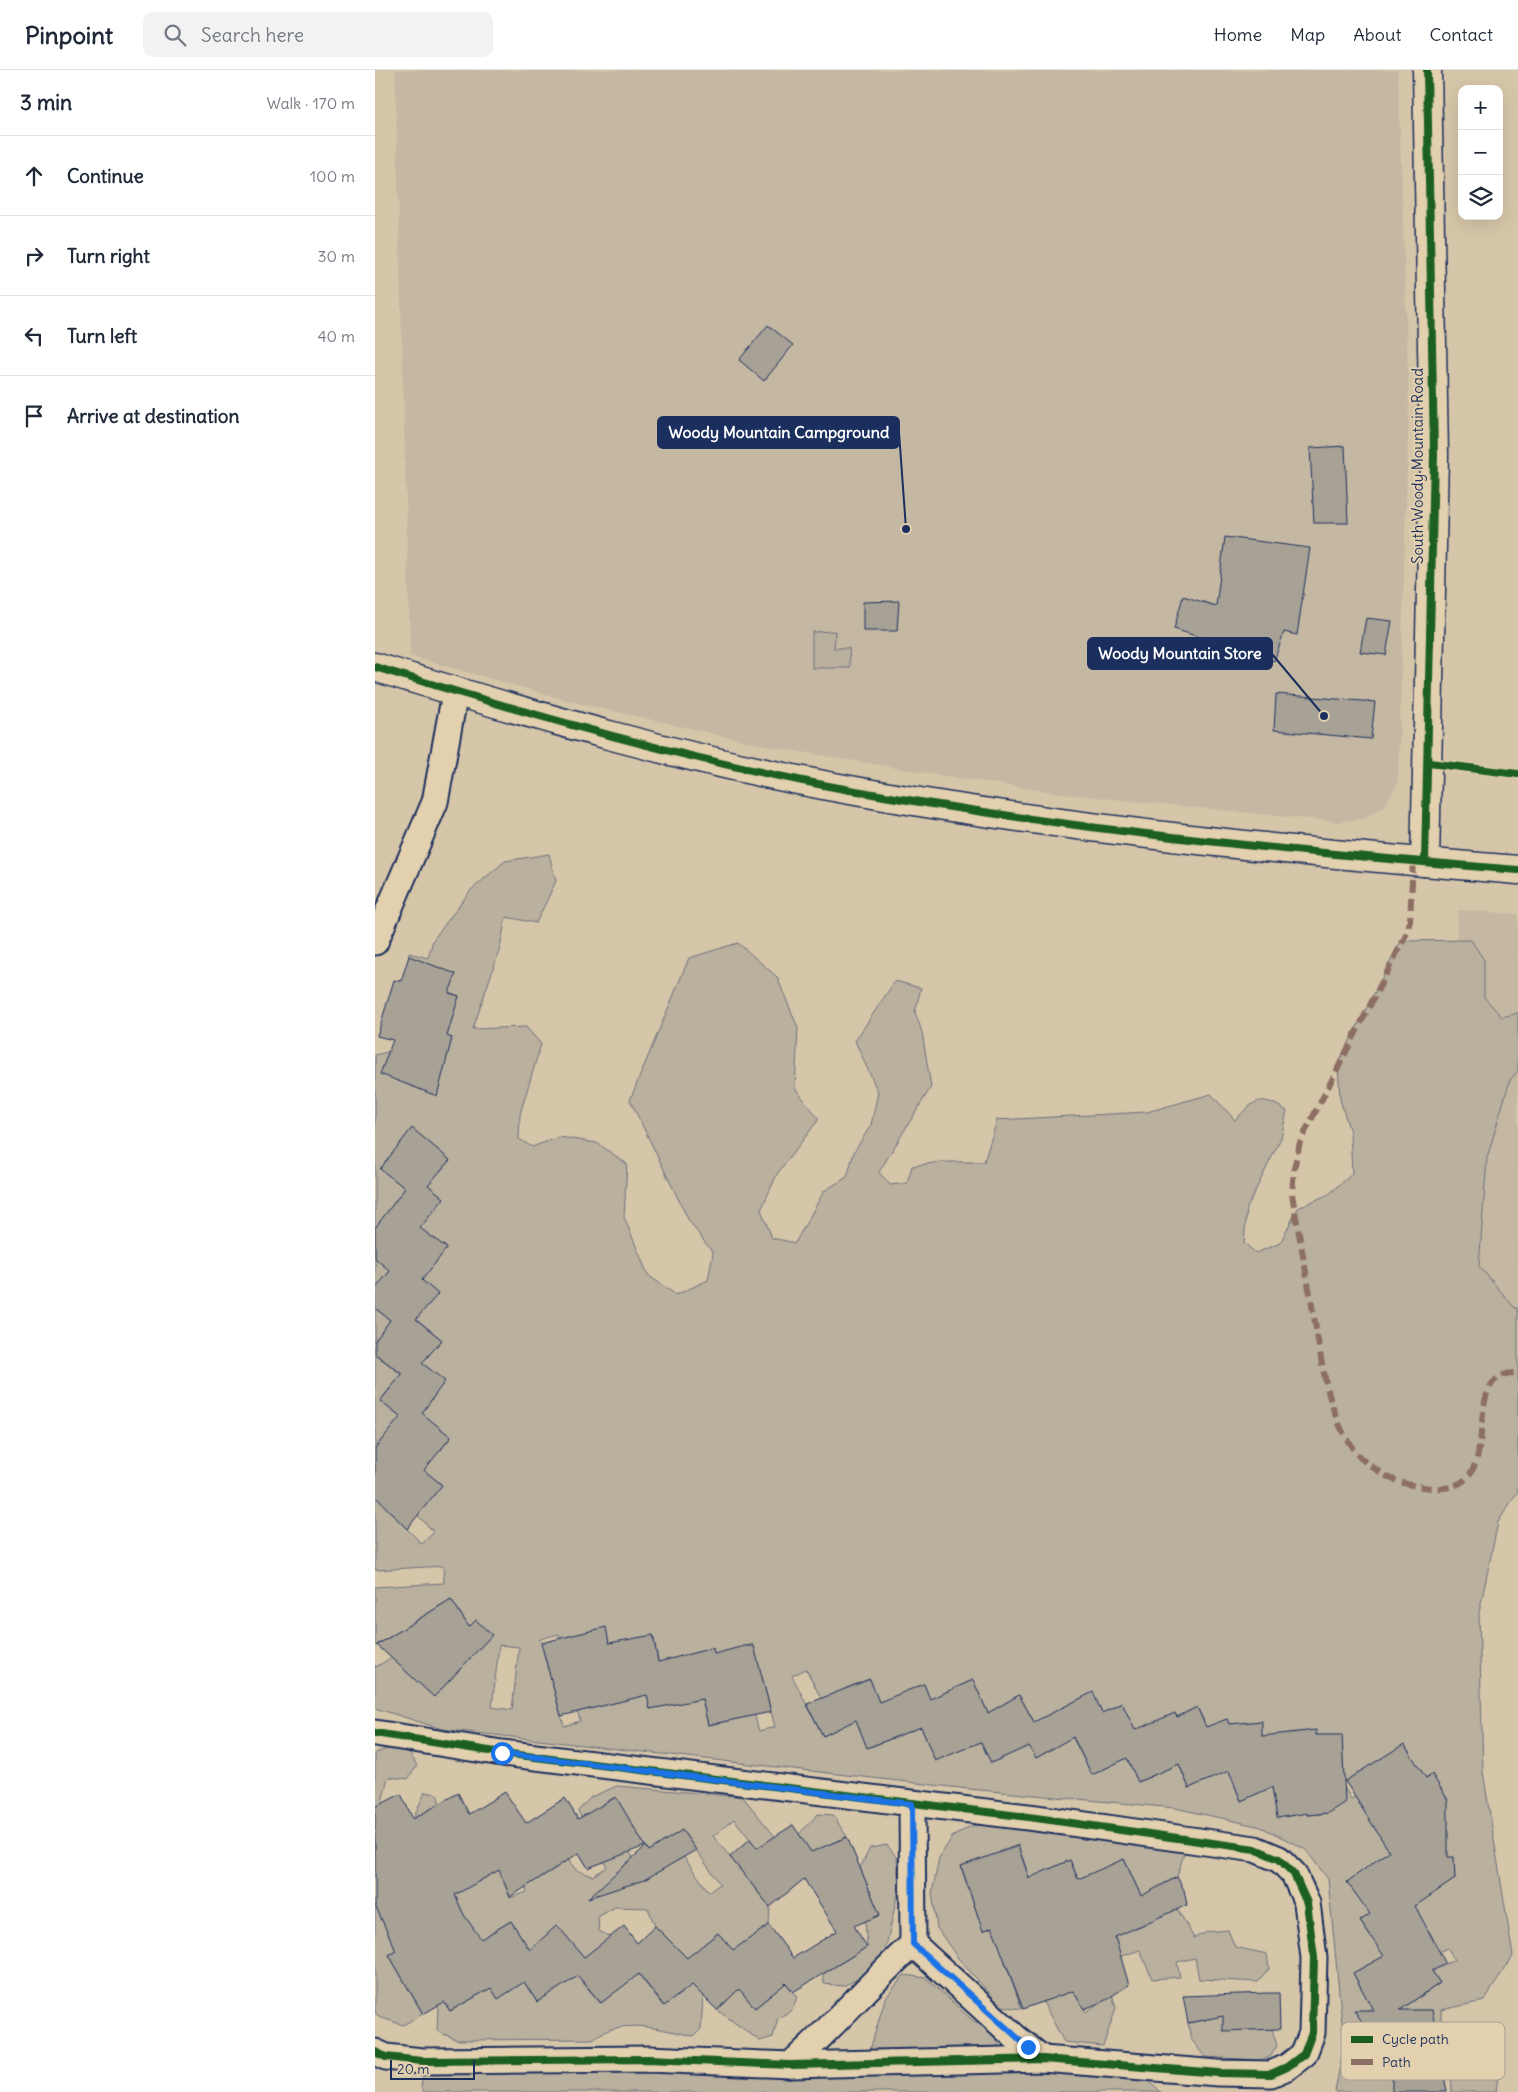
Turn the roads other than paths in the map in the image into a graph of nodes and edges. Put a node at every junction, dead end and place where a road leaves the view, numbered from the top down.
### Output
1 (1427, 70) edge
2 (375, 667) edge
3 (455, 693) junction
4 (1425, 862) junction
5 (1518, 870) edge
6 (375, 942) edge
7 (375, 1734) edge
8 (912, 1804) junction
9 (913, 1944) junction
10 (375, 2052) edge
11 (1043, 2059) junction
12 (790, 2065) junction

1 - 4 main road, South Woody Mountain Road
2 - 3 main road
3 - 4 main road
3 - 6 street
4 - 5 main road
7 - 8 street
8 - 9 street
8 - 11 street
9 - 11 street
9 - 12 street
10 - 12 street
11 - 12 street

